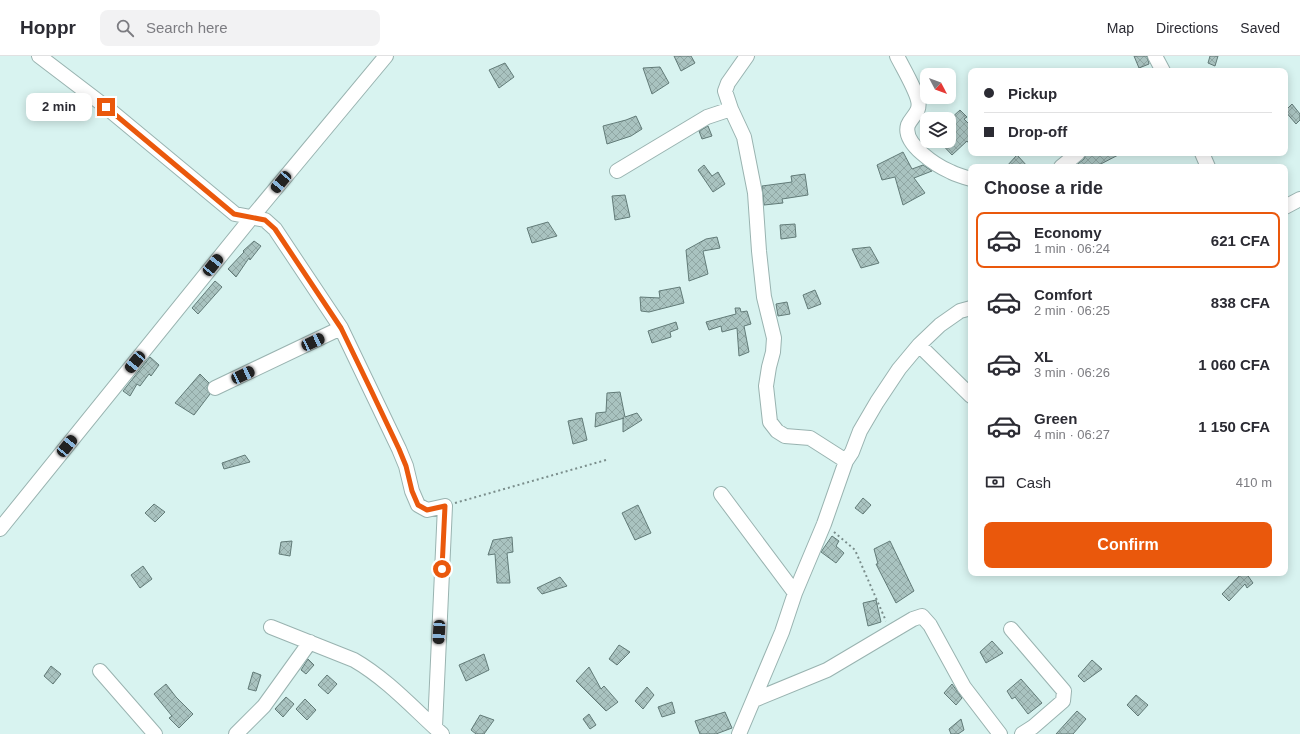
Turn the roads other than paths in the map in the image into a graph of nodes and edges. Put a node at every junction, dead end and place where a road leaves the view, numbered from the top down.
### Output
1 (39, 56) edge
2 (386, 56) edge
3 (747, 56) edge
4 (897, 56) edge
5 (1155, 56) edge
6 (1161, 68) edge
7 (731, 109) junction
8 (1074, 156) edge
9 (1065, 164) edge
10 (617, 171) dead end
11 (968, 178) edge
12 (1300, 199) edge
13 (1288, 205) edge
14 (252, 217) junction
15 (968, 309) edge
16 (341, 328) junction
17 (919, 345) junction
18 (215, 388) dead end
19 (968, 393) edge
20 (846, 461) junction
21 (721, 494) dead end
22 (0, 529) edge
23 (795, 593) junction
24 (272, 627) dead end
25 (1011, 629) dead end
26 (310, 642) junction
27 (100, 671) dead end
28 (754, 700) junction
29 (438, 731) edge
30 (155, 734) edge
31 (236, 734) edge
32 (739, 734) edge
33 (1000, 734) edge
34 (1022, 734) edge

1 - 14 street
2 - 14 street
3 - 7 street
4 - 11 street
5 - 6 street
7 - 10 street
7 - 20 street
8 - 9 street
12 - 13 street
14 - 16 street
14 - 22 street
15 - 17 street
16 - 18 street
16 - 29 street
17 - 19 street
17 - 20 street
20 - 23 street
21 - 23 street
23 - 28 street
24 - 26 street
25 - 34 street
26 - 29 street
26 - 31 street
27 - 30 street
28 - 32 street
28 - 33 street

